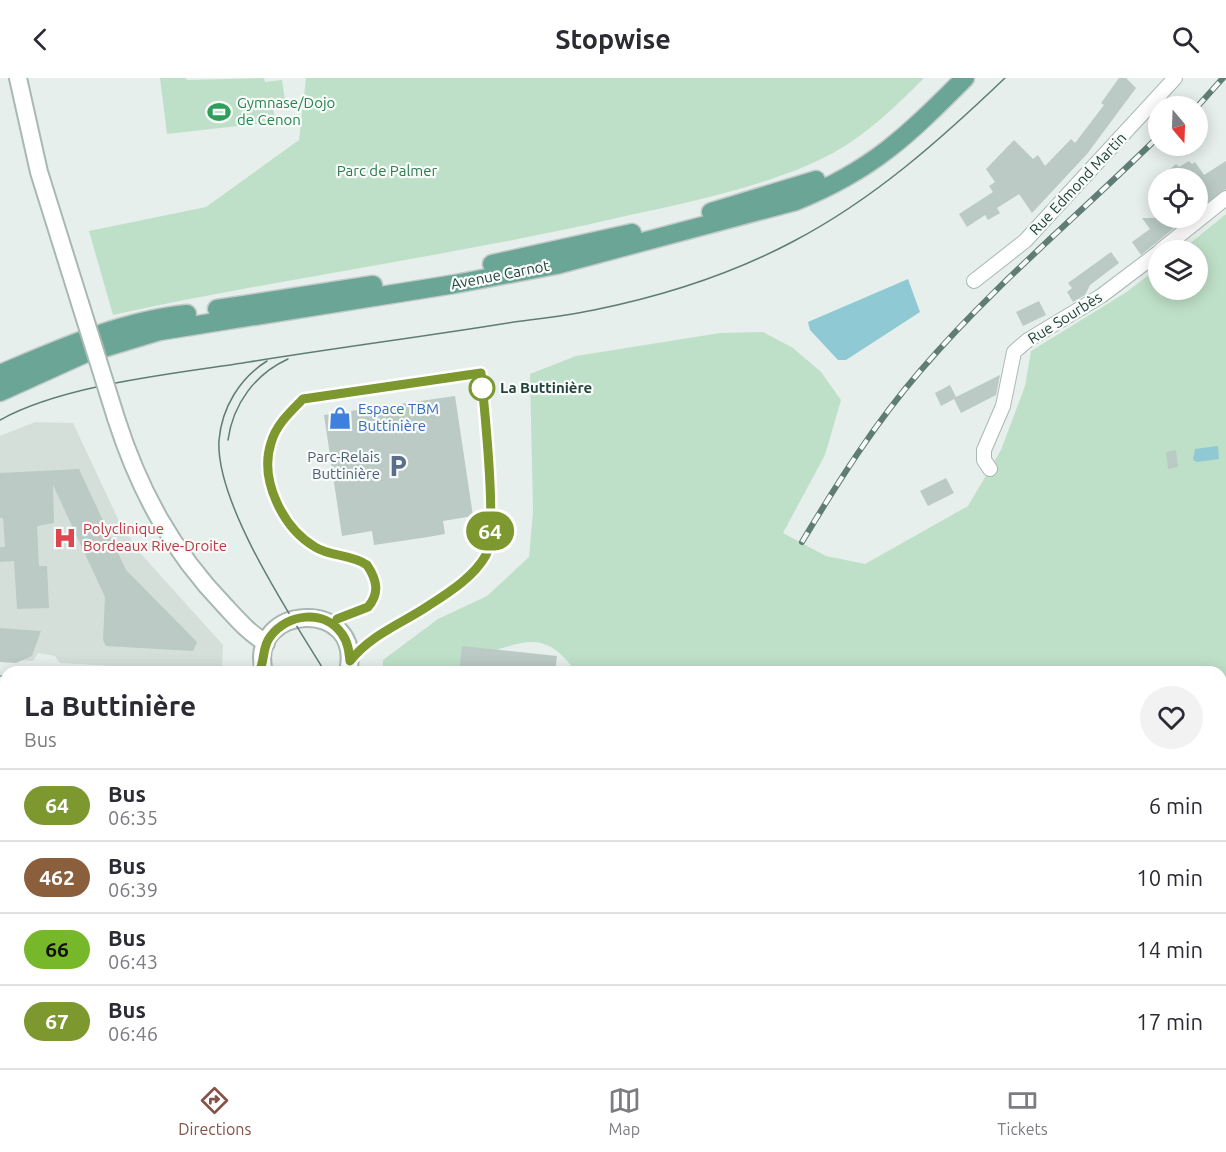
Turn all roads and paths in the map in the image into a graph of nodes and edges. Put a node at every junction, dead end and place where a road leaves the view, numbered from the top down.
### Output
1 (18, 78) edge
2 (949, 78) edge
3 (965, 78) edge
4 (1175, 78) edge
5 (1226, 198) edge
6 (1174, 240) edge
7 (1148, 260) edge
8 (974, 281) dead end
9 (187, 314) junction
10 (262, 316) junction
11 (0, 374) edge
12 (0, 382) edge
13 (0, 392) edge
14 (0, 400) edge
15 (990, 469) dead end
16 (266, 643) junction
17 (263, 666) edge
18 (350, 666) edge

1 - 16 street, bridge
2 - 9 main road, Avenue Carnot
3 - 10 main road, Avenue Carnot
4 - 8 street, Rue Edmond Martin
5 - 6 street, Rue Sourbès
7 - 15 street, Rue Sourbès
9 - 11 main road
9 - 12 main road, Avenue Carnot
10 - 13 main road, Avenue Carnot
10 - 14 main road
16 - 17 street
16 - 18 street

